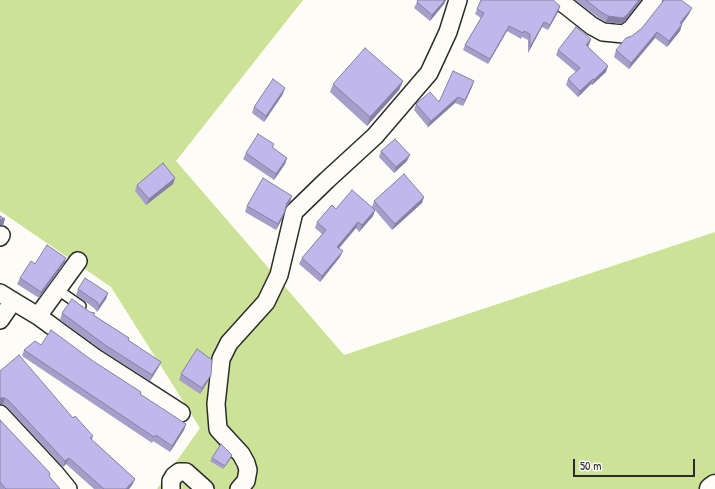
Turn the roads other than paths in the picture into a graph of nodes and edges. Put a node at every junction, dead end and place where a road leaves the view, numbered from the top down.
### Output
1 (458, 0) edge
2 (559, 0) edge
3 (654, 0) edge
4 (78, 261) dead end
5 (58, 290) junction
6 (6, 297) edge
7 (86, 309) edge
8 (38, 316) junction
9 (0, 320) edge
10 (181, 413) dead end
11 (0, 414) edge
12 (715, 486) edge
13 (68, 489) edge
14 (171, 489) edge
15 (205, 489) edge
16 (240, 489) edge
17 (711, 489) edge

1 - 16 street
2 - 3 street
4 - 5 street
5 - 7 lane
5 - 8 street
6 - 8 street
6 - 9 street
8 - 10 street
11 - 13 street
12 - 17 highway
14 - 15 street

